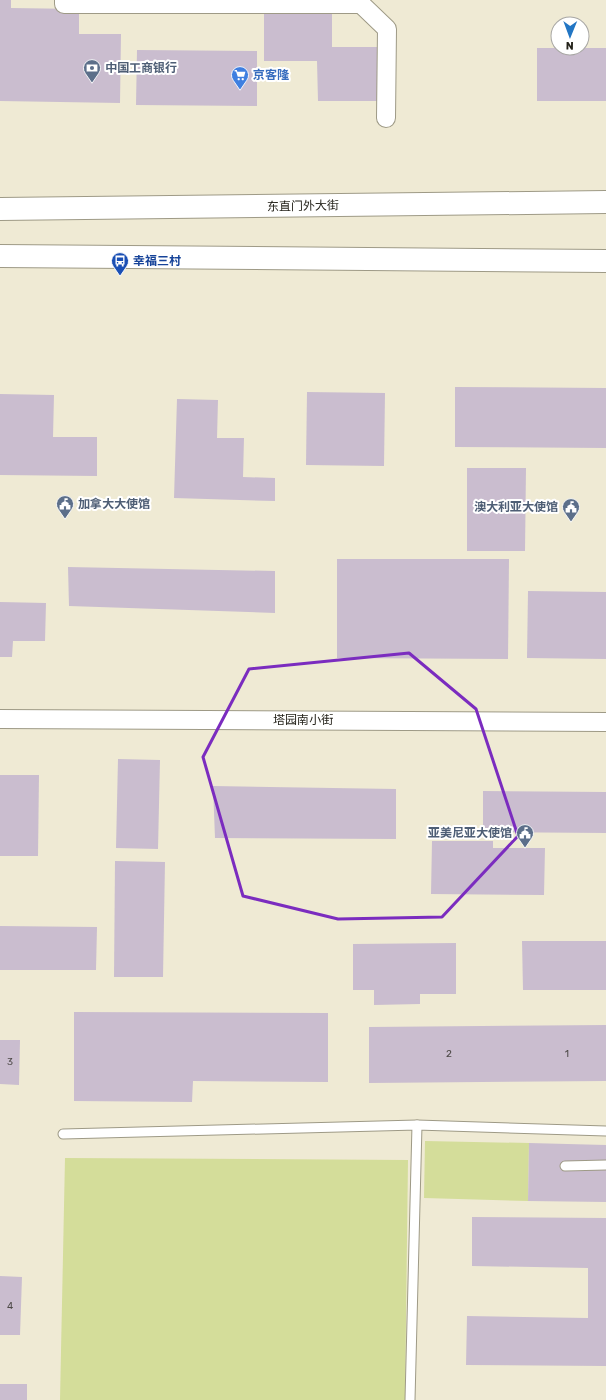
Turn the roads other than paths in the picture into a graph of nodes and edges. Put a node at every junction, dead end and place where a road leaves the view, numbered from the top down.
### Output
1 (64, 0) edge
2 (361, 2) edge
3 (386, 118) dead end
4 (606, 202) edge
5 (0, 209) edge
6 (0, 256) edge
7 (606, 261) edge
8 (0, 719) edge
9 (606, 722) edge
10 (417, 1125) junction
11 (606, 1131) edge
12 (63, 1134) dead end
13 (606, 1165) edge
14 (565, 1166) dead end
15 (410, 1400) edge

1 - 2 street
2 - 3 street
4 - 5 main road, 东直门外大街
6 - 7 main road
8 - 9 street, 塔园南小街
10 - 11 lane
10 - 12 lane
10 - 15 lane
13 - 14 lane

